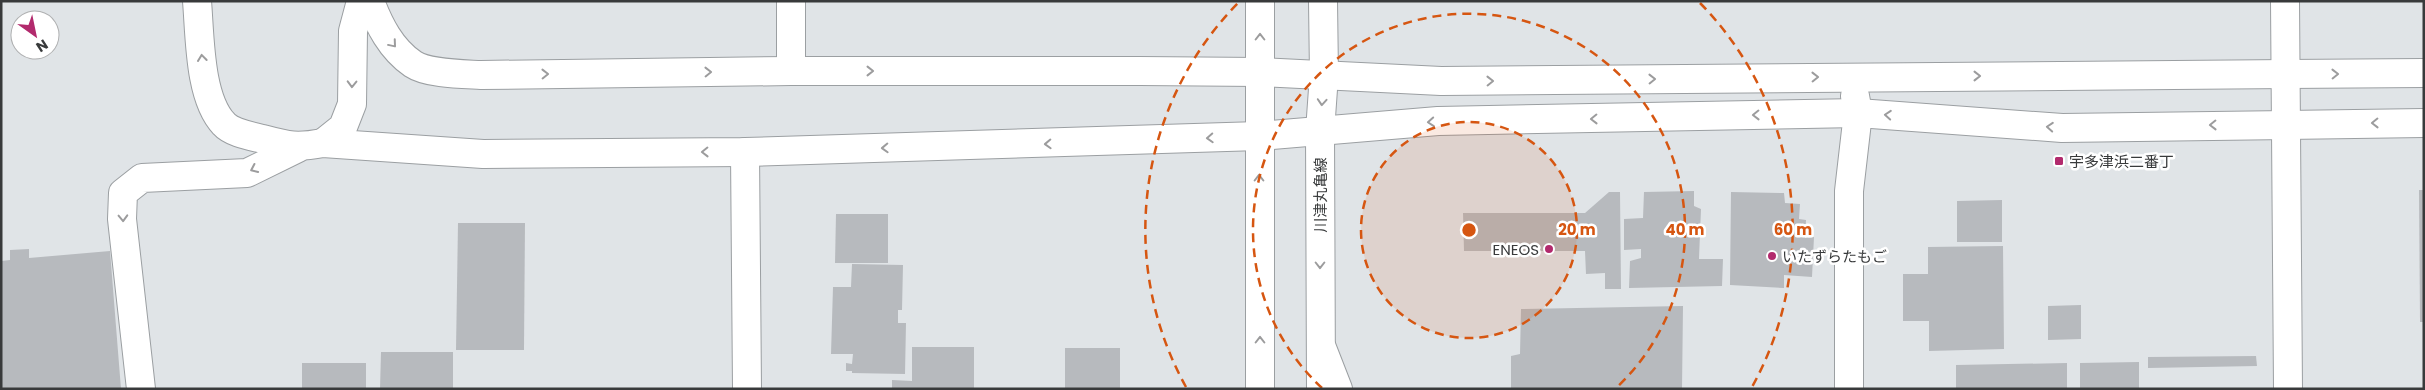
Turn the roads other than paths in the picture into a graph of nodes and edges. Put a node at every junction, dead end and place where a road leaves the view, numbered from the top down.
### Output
1 (197, 1) edge
2 (361, 1) edge
3 (370, 1) edge
4 (791, 1) edge
5 (1260, 1) edge
6 (1323, 1) edge
7 (2284, 1) edge
8 (791, 71) junction
9 (1260, 72) junction
10 (2424, 73) edge
11 (1324, 74) junction
12 (2287, 75) junction
13 (1853, 77) junction
14 (1858, 113) junction
15 (2424, 123) edge
16 (2287, 124) junction
17 (1320, 131) junction
18 (1259, 136) junction
19 (310, 145) junction
20 (744, 152) junction
21 (1320, 344) junction
22 (1260, 388) edge
23 (141, 389) edge
24 (747, 389) edge
25 (1320, 389) edge
26 (1338, 389) edge
27 (1850, 389) edge
28 (2288, 389) edge

19 -> 1 street
2 -> 19 street
3 -> 8 street
4 - 8 street
9 -> 5 street
6 - 11 street, 川津丸亀線
7 - 12 street
8 -> 9 street
9 - 11 street
9 - 18 street
12 -> 10 street
11 -> 13 street
11 -> 17 street, 川津丸亀線
13 -> 12 street
12 - 16 street
13 - 14 street
16 -> 14 street
14 -> 17 street
14 - 27 street
15 -> 16 street
16 - 28 street
17 - 18 street
17 -> 21 street, 川津丸亀線
18 -> 20 street
22 -> 18 street
20 -> 19 street
19 -> 23 street
20 - 24 street
21 - 25 street, 川津丸亀線
21 - 26 street

